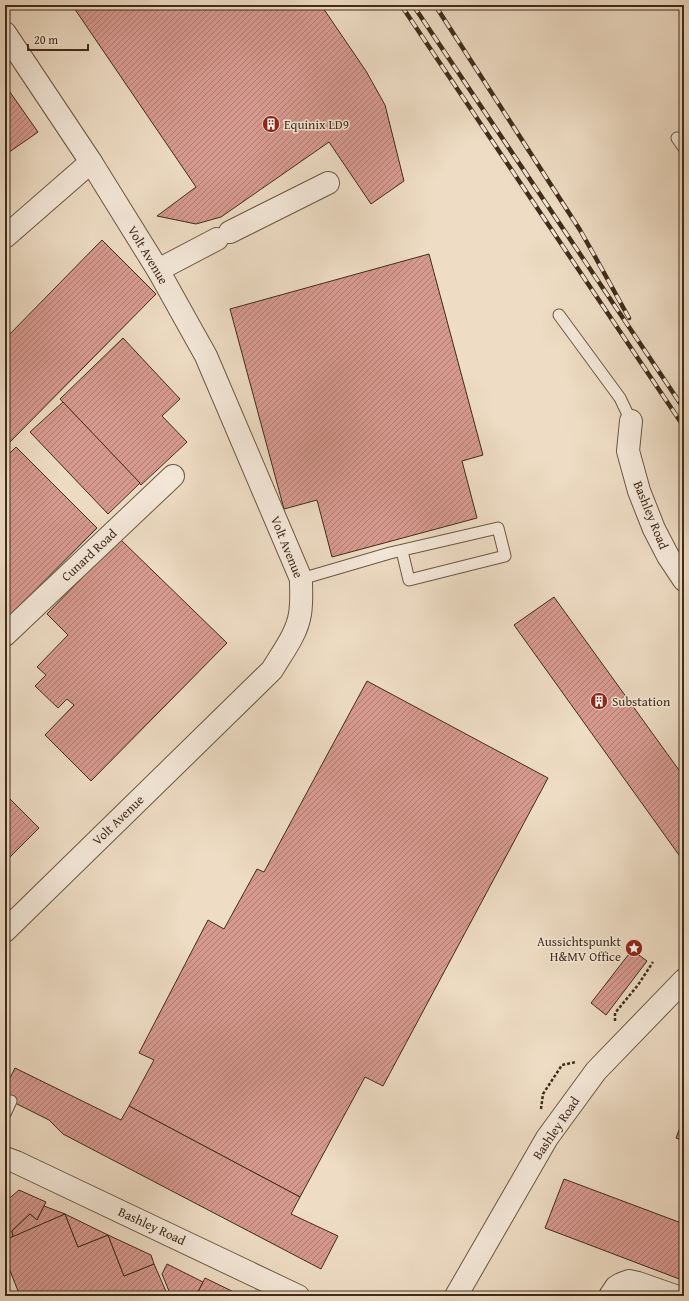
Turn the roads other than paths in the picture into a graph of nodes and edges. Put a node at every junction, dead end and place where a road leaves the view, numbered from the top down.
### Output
1 (5, 33) edge
2 (678, 138) dead end
3 (684, 148) edge
4 (91, 162) junction
5 (328, 183) dead end
6 (5, 237) edge
7 (158, 270) junction
8 (559, 315) dead end
9 (631, 421) joint
10 (173, 476) dead end
11 (402, 551) junction
12 (301, 579) junction
13 (684, 580) edge
14 (5, 635) edge
15 (5, 930) edge
16 (684, 980) edge
17 (11, 1101) dead end
18 (5, 1114) edge
19 (5, 1158) edge
20 (298, 1296) edge
21 (456, 1296) edge
22 (610, 1296) edge
23 (675, 1296) edge

1 - 4 street, Volt Avenue
2 - 3 lane
4 - 6 street
4 - 7 street, Volt Avenue
5 - 7 street
7 - 12 street, Volt Avenue
8 - 9 lane
9 - 13 street, Bashley Road
10 - 14 street, Cunard Road
11 - 11 lane
11 - 12 lane
12 - 15 street, Volt Avenue
16 - 21 street, Bashley Road
17 - 18 lane
19 - 20 street, Bashley Road
22 - 23 street

